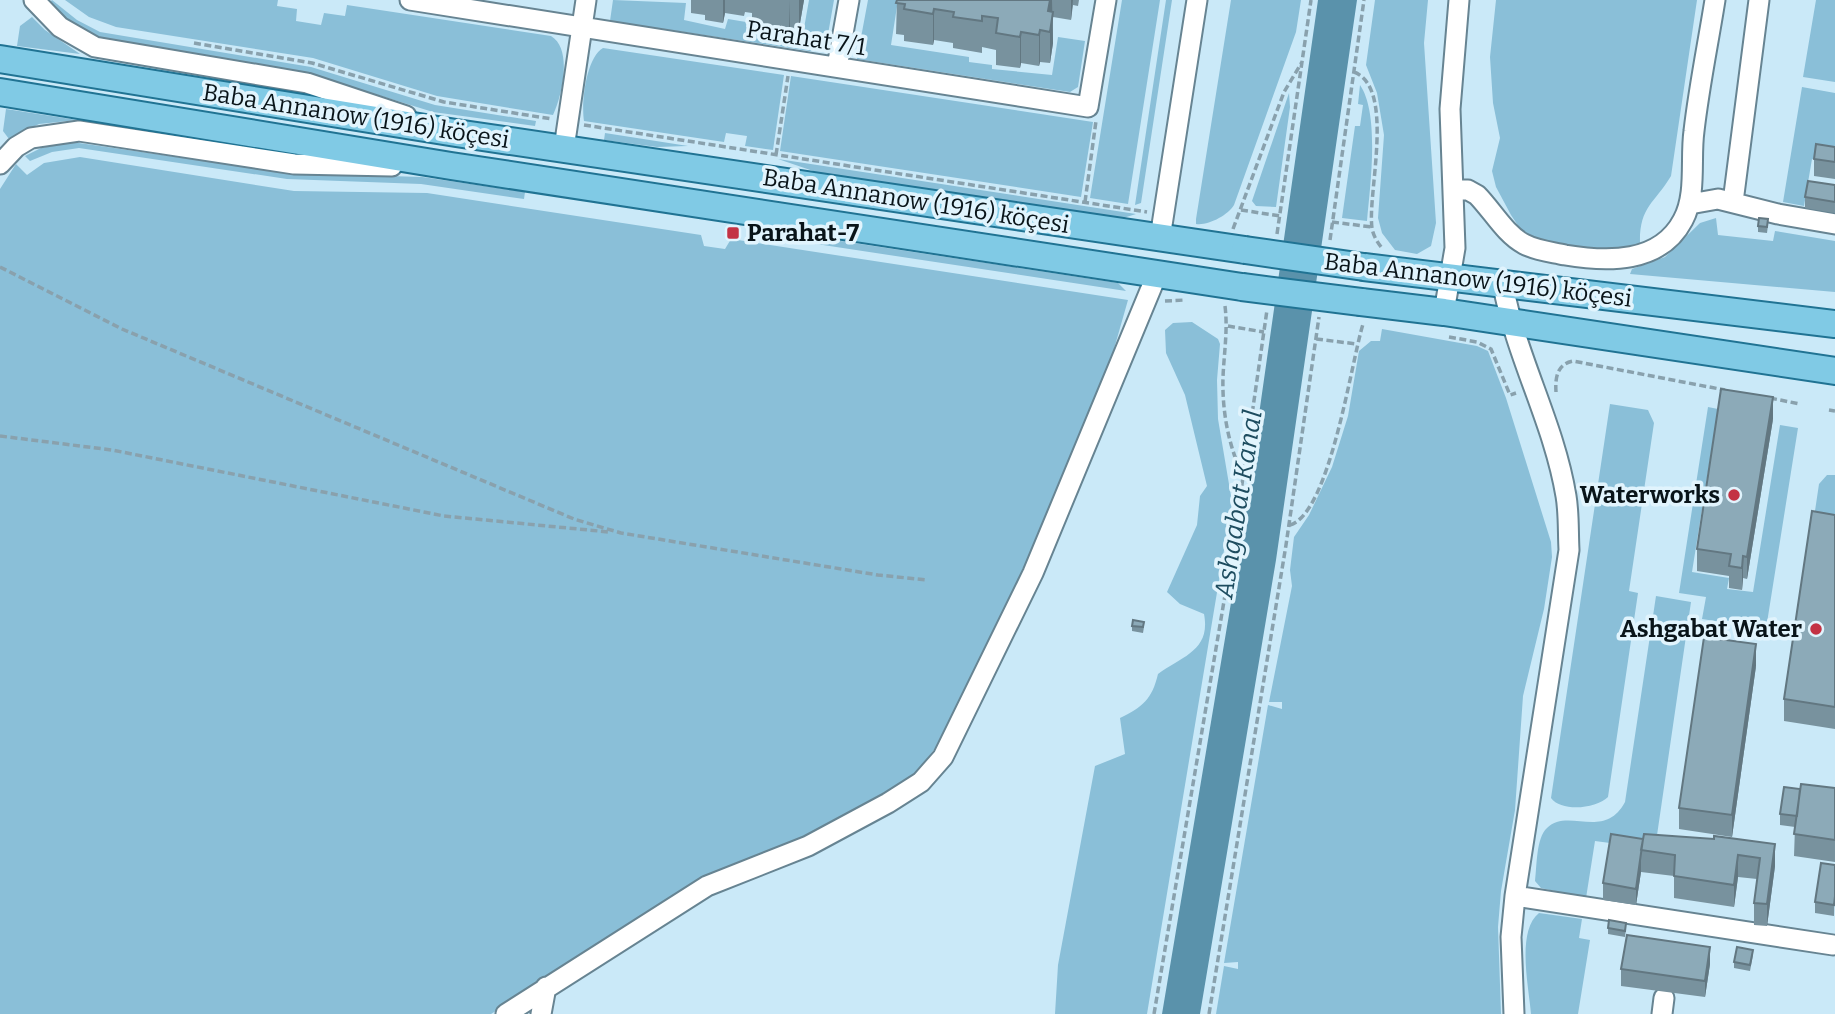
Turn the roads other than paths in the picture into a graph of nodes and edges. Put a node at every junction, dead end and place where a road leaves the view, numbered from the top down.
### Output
1 (34, 0) edge
2 (410, 0) edge
3 (586, 0) edge
4 (849, 0) edge
5 (1106, 0) edge
6 (1196, 0) edge
7 (1460, 0) edge
8 (1715, 0) edge
9 (1759, 0) edge
10 (582, 27) junction
11 (0, 59) edge
12 (837, 67) junction
13 (0, 92) edge
14 (456, 133) junction
15 (564, 148) junction
16 (0, 164) edge
17 (451, 166) junction
18 (1454, 190) junction
19 (1733, 202) junction
20 (1690, 204) junction
21 (1835, 224) edge
22 (1160, 238) junction
23 (1157, 274) junction
24 (1448, 277) junction
25 (1503, 285) junction
26 (1509, 321) junction
27 (1828, 322) edge
28 (1442, 323) junction
29 (1831, 371) edge
30 (1515, 896) junction
31 (1833, 945) dead end
32 (546, 987) junction
33 (506, 1014) edge
34 (541, 1014) edge
35 (1514, 1014) edge

1 - 14 street
2 - 10 street, Parahat 7/1
3 - 10 street
4 - 12 street
5 - 12 street, Parahat 7/1
6 - 22 street
7 - 18 street
8 - 20 street
9 - 19 street
10 - 12 street, Parahat 7/1
10 - 15 street
11 - 14 main road, Baba Annanow (1916) köçesi
13 - 17 main road, Baba Annanow (1916) köçesi
14 - 15 main road, Baba Annanow (1916) köçesi
15 - 22 main road, Baba Annanow (1916) köçesi
16 - 17 street, Baba Annanow (1916) köçesi
17 - 23 main road, Baba Annanow (1916) köçesi
18 - 20 street
18 - 24 street
19 - 20 street
19 - 21 street
22 - 24 main road, Baba Annanow (1916) köçesi, bridge
23 - 28 main road, Baba Annanow (1916) köçesi, bridge
23 - 32 street
24 - 25 main road, Baba Annanow (1916) köçesi
24 - 28 street
25 - 26 street
25 - 27 main road, Baba Annanow (1916) köçesi
26 - 28 main road, Baba Annanow (1916) köçesi
26 - 29 main road, Baba Annanow (1916) köçesi
26 - 30 street
30 - 31 street
30 - 35 street
32 - 33 street
32 - 34 street

